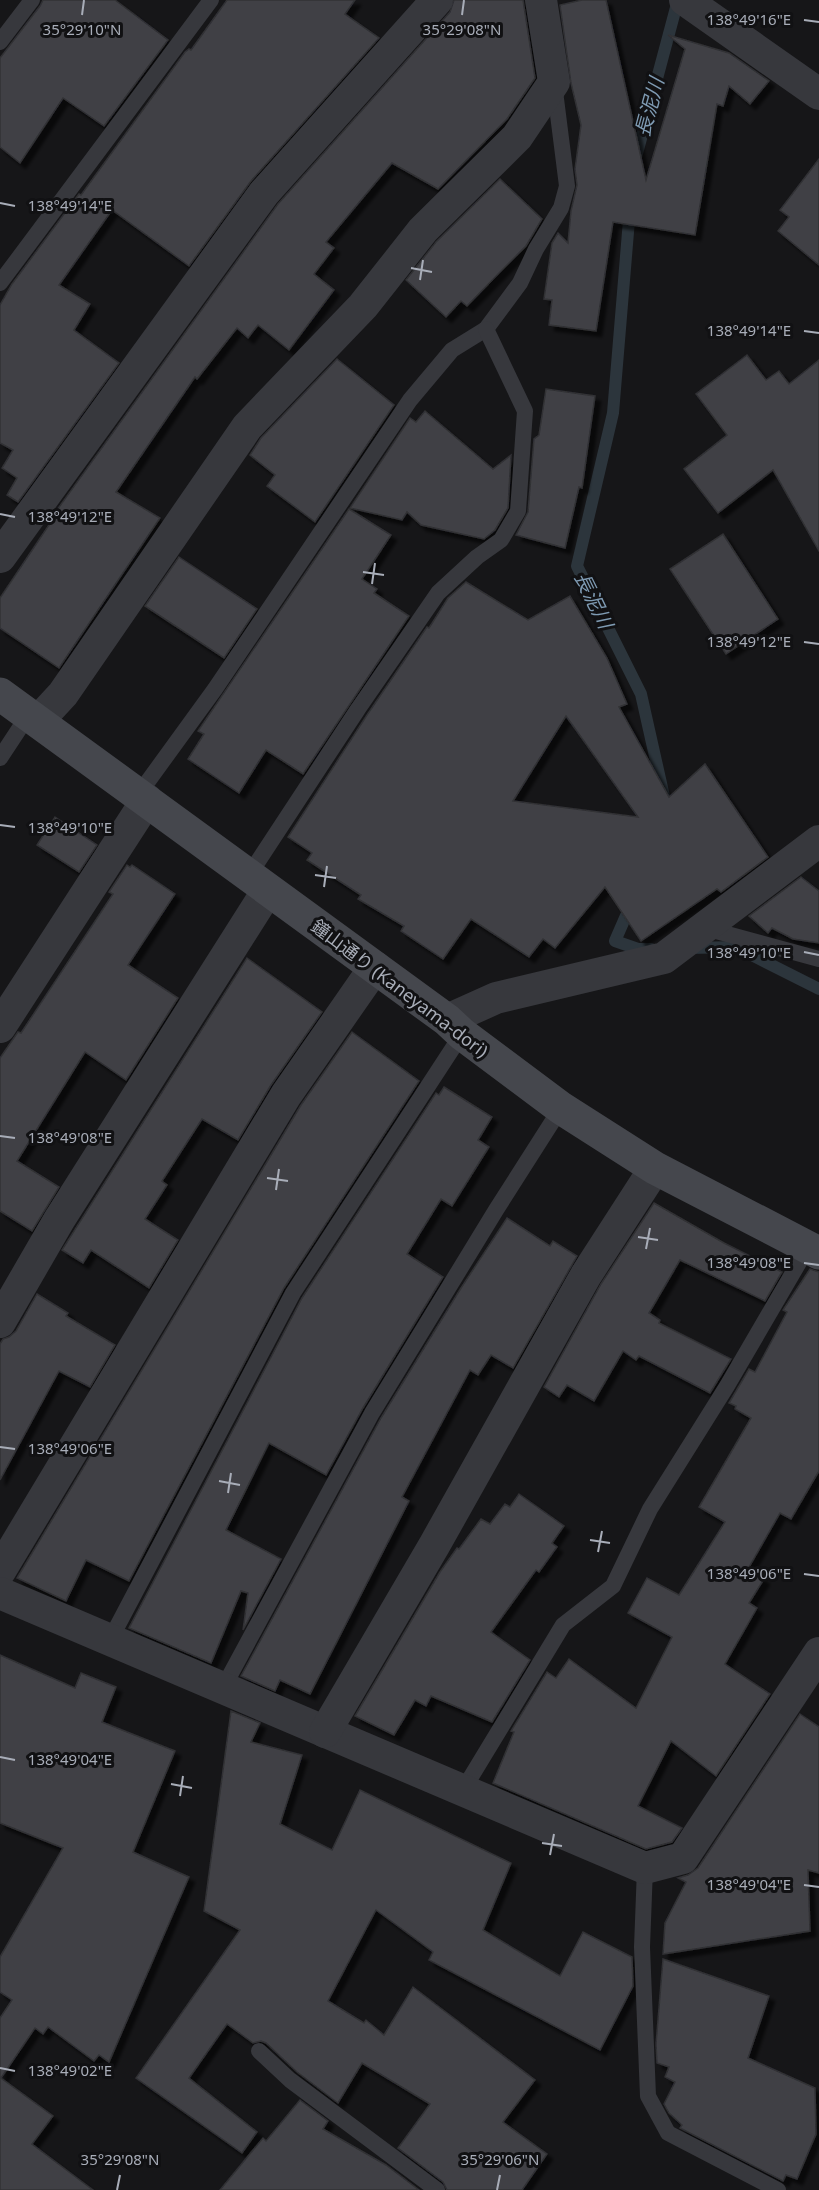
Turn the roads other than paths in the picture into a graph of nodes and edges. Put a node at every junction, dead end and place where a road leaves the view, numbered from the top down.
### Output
1 (32, 0) edge
2 (211, 0) edge
3 (437, 0) edge
4 (542, 0) edge
5 (685, 0) edge
6 (0, 42) edge
7 (554, 82) junction
8 (819, 94) edge
9 (0, 283) edge
10 (486, 329) junction
11 (0, 557) edge
12 (0, 694) edge
13 (34, 718) junction
14 (0, 758) edge
15 (143, 797) junction
16 (819, 841) edge
17 (259, 882) junction
18 (705, 928) junction
19 (819, 959) edge
20 (375, 967) junction
21 (454, 1027) junction
22 (0, 1028) edge
23 (561, 1108) junction
24 (655, 1168) junction
25 (814, 1250) edge
26 (0, 1322) edge
27 (0, 1571) edge
28 (0, 1593) edge
29 (110, 1640) junction
30 (819, 1653) edge
31 (223, 1688) junction
32 (325, 1732) junction
33 (463, 1790) junction
34 (645, 1868) junction
35 (259, 2051) dead end
36 (437, 2190) edge
37 (778, 2190) edge

1 - 6 lane
2 - 9 lane
3 - 11 street
4 - 7 street
5 - 8 street
7 - 10 lane
7 - 13 street
10 - 15 lane
10 - 17 lane
12 - 13 main road, 鐘山通り (Kaneyama-dori)
13 - 14 lane
13 - 15 main road, 鐘山通り (Kaneyama-dori)
15 - 17 main road, 鐘山通り (Kaneyama-dori)
15 - 22 street
16 - 18 street
17 - 20 main road, 鐘山通り (Kaneyama-dori)
17 - 26 street
18 - 19 lane
18 - 21 street
20 - 21 main road, 鐘山通り (Kaneyama-dori)
20 - 27 street
21 - 23 main road, 鐘山通り (Kaneyama-dori)
21 - 29 lane
23 - 24 main road, 鐘山通り (Kaneyama-dori)
23 - 31 lane
24 - 25 main road, 鐘山通り (Kaneyama-dori)
24 - 32 street
25 - 33 lane
28 - 29 street
29 - 31 street
30 - 34 street
31 - 32 street
32 - 33 street
33 - 34 street
34 - 37 lane
35 - 36 lane

